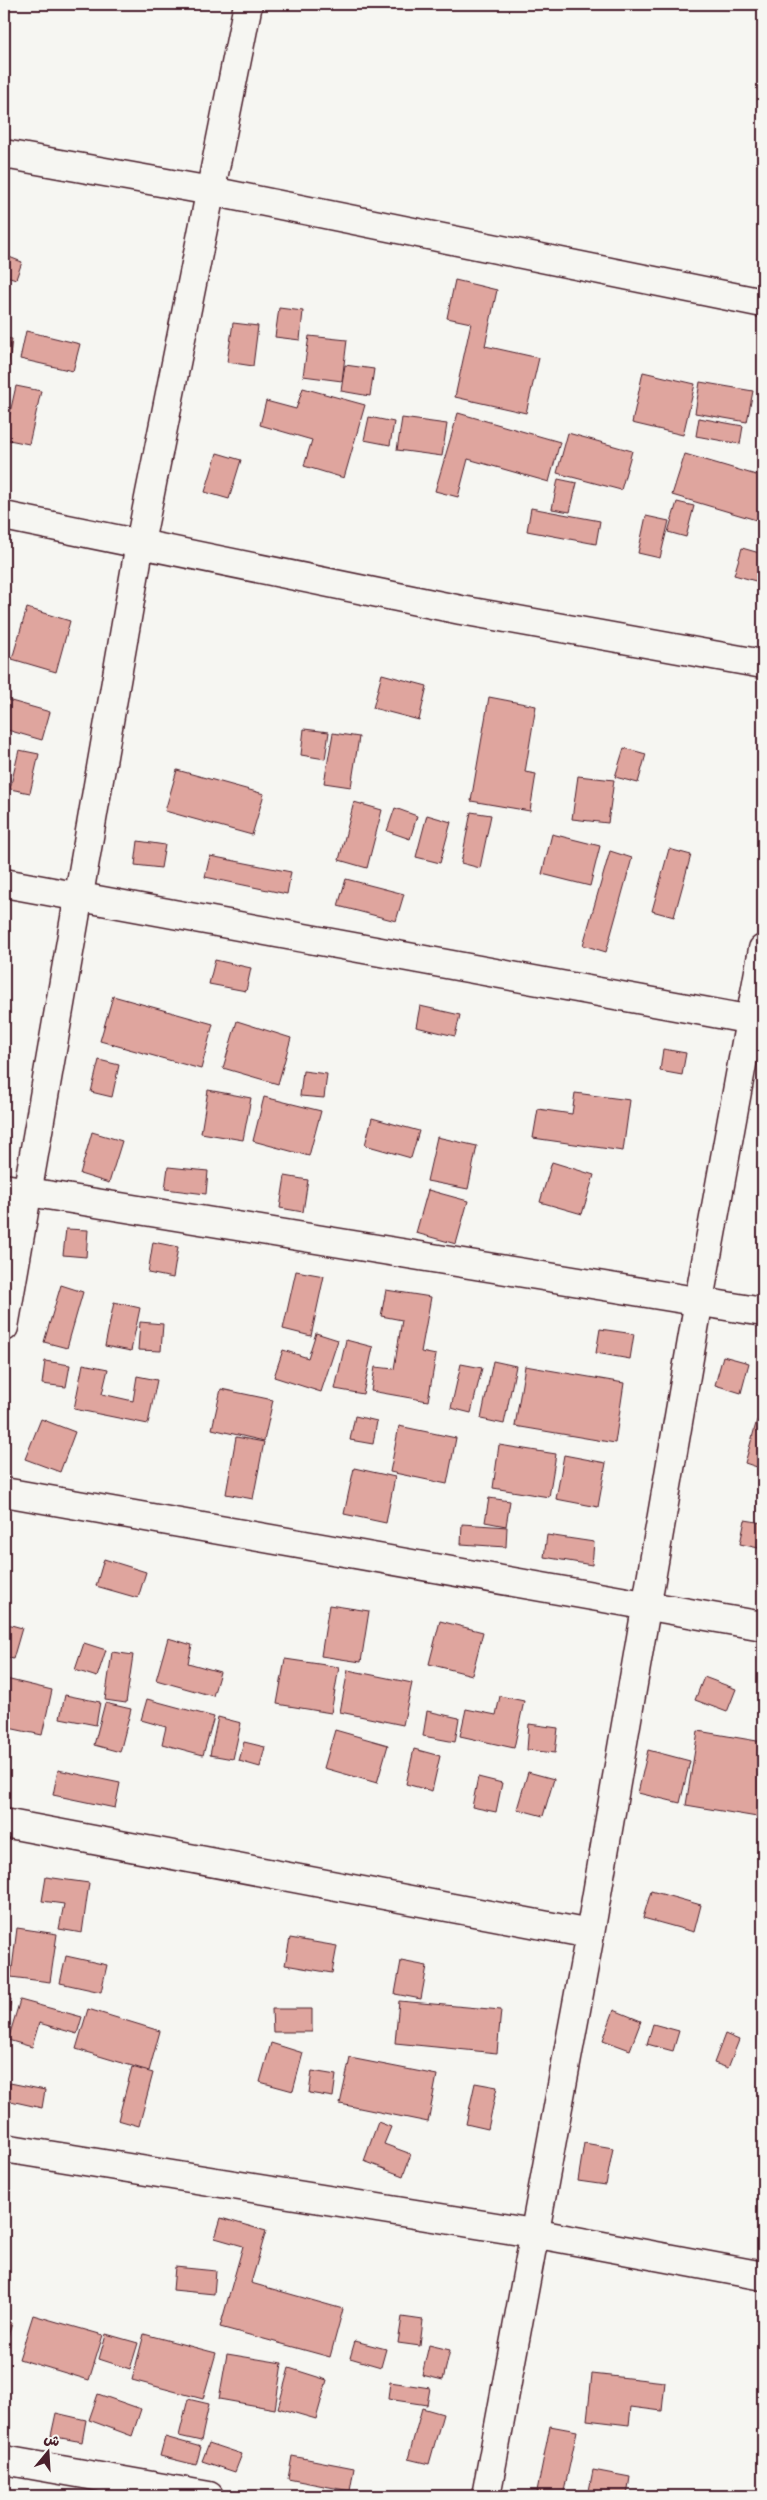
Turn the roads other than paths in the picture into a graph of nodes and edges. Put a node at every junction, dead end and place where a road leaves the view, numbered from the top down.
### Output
1 (248, 4) edge
2 (4, 154) edge
3 (211, 191) junction
4 (763, 303) edge
5 (4, 516) edge
6 (140, 543) junction
7 (763, 664) edge
8 (4, 883) edge
9 (78, 895) junction
10 (763, 949) edge
11 (757, 1021) edge
12 (15, 1190) edge
13 (699, 1300) junction
14 (763, 1312) edge
15 (4, 1327) edge
16 (4, 1492) edge
17 (647, 1605) junction
18 (763, 1626) edge
19 (4, 1822) edge
20 (590, 1934) junction
21 (4, 2148) edge
22 (533, 2233) junction
23 (763, 2276) edge
24 (4, 2460) edge
25 (137, 2490) edge
26 (209, 2496) edge
27 (486, 2496) edge

1 - 3 street
2 - 3 street
3 - 4 street
3 - 6 street
5 - 6 street
6 - 7 street
6 - 9 street
8 - 9 street
9 - 11 street
9 - 12 street
10 - 11 street
11 - 13 street
12 - 13 street
12 - 15 street
13 - 14 street
13 - 17 street
16 - 17 street
17 - 18 street
17 - 20 street
19 - 20 street
20 - 22 street
21 - 22 street
22 - 23 street
22 - 27 street
24 - 25 street
25 - 26 street

